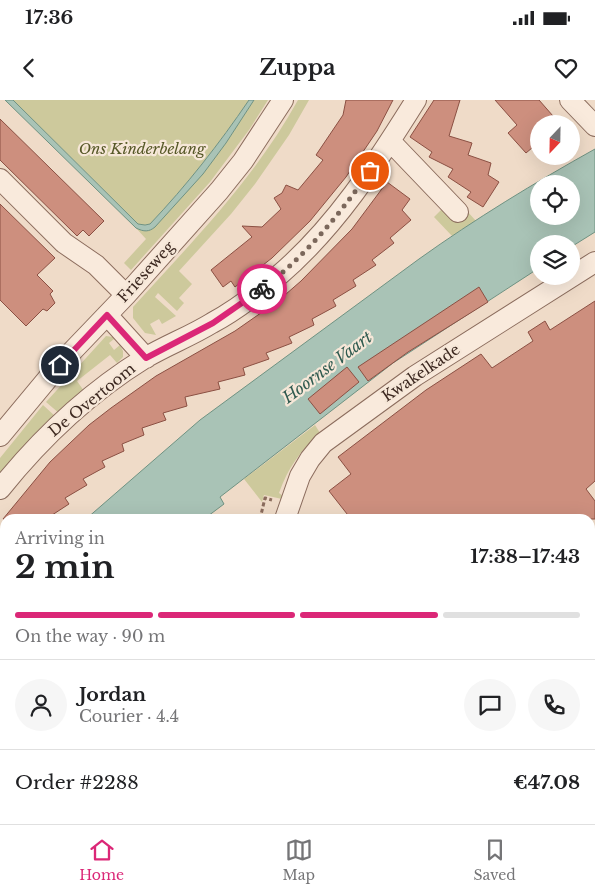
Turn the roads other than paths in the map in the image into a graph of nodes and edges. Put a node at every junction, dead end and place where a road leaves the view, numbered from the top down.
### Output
1 (283, 100) edge
2 (416, 100) edge
3 (570, 100) edge
4 (595, 126) edge
5 (390, 141) junction
6 (0, 179) edge
7 (458, 212) dead end
8 (595, 262) edge
9 (126, 295) junction
10 (107, 315) junction
11 (146, 358) junction
12 (0, 436) edge
13 (0, 489) edge
14 (288, 514) edge

1 - 9 street, Frieseweg
2 - 5 street, De Overtoom
3 - 4 street
5 - 7 street
5 - 11 street, De Overtoom
6 - 9 street
8 - 14 street, Kwakelkade
9 - 10 street, Frieseweg
10 - 11 street, De Overtoom
10 - 12 street, Frieseweg
11 - 13 street, De Overtoom

